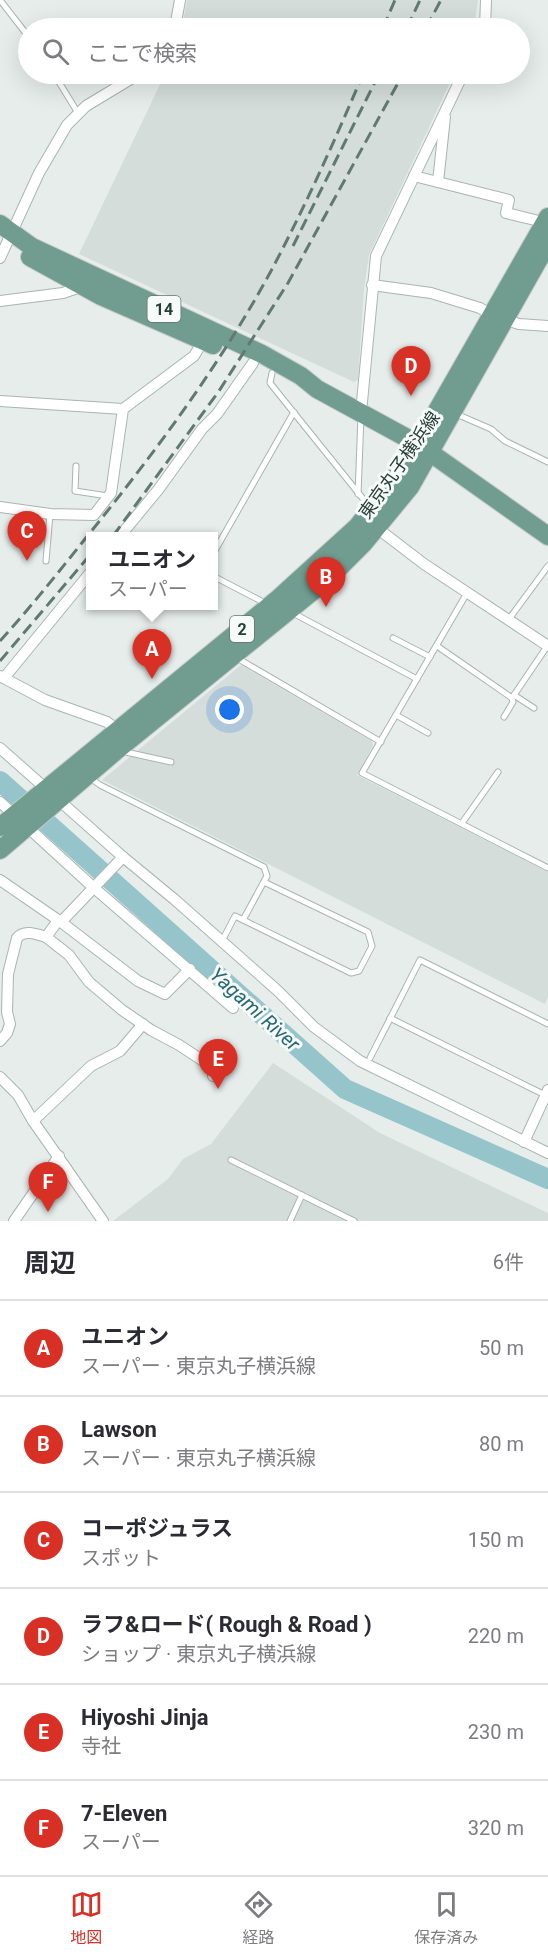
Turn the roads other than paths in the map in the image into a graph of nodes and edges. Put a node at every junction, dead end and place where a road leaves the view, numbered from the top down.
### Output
1 (0, 0) edge
2 (180, 0) edge
3 (486, 0) edge
4 (177, 18) edge
5 (485, 18) edge
6 (18, 23) edge
7 (60, 84) edge
8 (123, 84) edge
9 (458, 84) edge
10 (446, 108) junction
11 (78, 113) junction
12 (414, 176) junction
13 (438, 182) junction
14 (546, 221) edge
15 (4, 232) edge
16 (548, 243) edge
17 (0, 258) edge
18 (372, 285) junction
19 (83, 286) junction
20 (0, 302) edge
21 (499, 318) junction
22 (548, 326) edge
23 (203, 340) junction
24 (253, 363) junction
25 (272, 373) junction
26 (317, 388) junction
27 (0, 401) edge
28 (123, 409) junction
29 (294, 412) junction
30 (361, 412) junction
31 (453, 413) junction
32 (424, 449) junction
33 (548, 462) edge
34 (76, 466) dead end
35 (358, 494) junction
36 (109, 496) junction
37 (0, 507) edge
38 (372, 508) junction
39 (50, 513) junction
40 (377, 528) junction
41 (124, 532) edge
42 (548, 536) edge
43 (218, 545) edge
44 (46, 561) dead end
45 (548, 566) edge
46 (86, 578) edge
47 (218, 578) edge
48 (467, 591) junction
49 (279, 608) junction
50 (509, 619) junction
51 (393, 638) dead end
52 (548, 645) edge
53 (437, 646) junction
54 (233, 656) junction
55 (430, 657) junction
56 (2, 677) edge
57 (417, 679) junction
58 (513, 697) junction
59 (534, 708) dead end
60 (396, 715) junction
61 (504, 717) dead end
62 (118, 730) junction
63 (428, 733) dead end
64 (381, 742) junction
65 (0, 748) edge
66 (108, 749) junction
67 (171, 762) dead end
68 (80, 772) junction
69 (498, 772) dead end
70 (51, 795) junction
71 (0, 802) edge
72 (21, 821) junction
73 (462, 823) junction
74 (0, 827) edge
75 (0, 850) edge
76 (120, 860) junction
77 (548, 868) edge
78 (0, 880) edge
79 (264, 882) junction
80 (97, 884) junction
81 (243, 920) junction
82 (61, 922) junction
83 (46, 937) junction
84 (222, 941) junction
85 (190, 969) junction
86 (233, 1008) dead end
87 (390, 1018) junction
88 (143, 1024) junction
89 (548, 1024) edge
90 (0, 1041) edge
91 (370, 1058) dead end
92 (0, 1077) edge
93 (213, 1077) dead end
94 (547, 1093) edge
95 (33, 1120) junction
96 (524, 1142) junction
97 (548, 1153) edge
98 (58, 1156) junction
99 (231, 1160) dead end
100 (302, 1195) junction
101 (14, 1221) edge
102 (103, 1221) edge
103 (290, 1221) edge
104 (354, 1221) edge

1 - 6 lane
2 - 4 street
3 - 5 street
7 - 11 lane
8 - 11 street
9 - 10 street
10 - 12 street
10 - 13 street
11 - 15 street
12 - 13 street
12 - 18 street
13 - 14 street
14 - 21 main road, 東京丸子横浜線 / 2
15 - 17 street
15 - 19 main road, 14
15 - 26 main road, 14
16 - 21 main road, 東京丸子横浜線 / 2
18 - 21 street
18 - 30 street
19 - 20 street
19 - 23 main road, 14
21 - 22 street
21 - 31 main road, 東京丸子横浜線 / 2
21 - 32 main road, 東京丸子横浜線 / 2
23 - 24 main road, 14
23 - 28 street
24 - 25 main road, 14
24 - 41 street
25 - 26 main road, 14
25 - 29 lane
26 - 30 main road, 14
27 - 28 street
28 - 36 street
29 - 35 lane
29 - 43 lane
30 - 32 main road, 14
30 - 35 lane
31 - 32 main road, 東京丸子横浜線 / 2
31 - 33 lane
32 - 38 main road, 東京丸子横浜線 / 2
32 - 40 main road, 東京丸子横浜線 / 2
32 - 42 main road, 14
34 - 36 lane
35 - 38 lane
36 - 39 street
37 - 39 street
38 - 49 main road, 東京丸子横浜線 / 2
39 - 44 lane
40 - 48 street
40 - 49 main road, 東京丸子横浜線 / 2
45 - 50 lane
46 - 56 street
47 - 49 lane
48 - 50 street
48 - 53 lane
49 - 54 main road, 東京丸子横浜線 / 2
49 - 57 lane
49 - 62 main road, 東京丸子横浜線 / 2
50 - 52 street
51 - 55 lane
52 - 58 lane
53 - 55 lane
53 - 58 lane
54 - 64 lane
54 - 66 main road, 東京丸子横浜線 / 2
55 - 57 lane
56 - 62 street
57 - 60 lane
58 - 59 lane
58 - 61 lane
60 - 63 lane
60 - 64 lane
62 - 66 main road, 東京丸子横浜線 / 2
64 - 73 lane
65 - 70 street
66 - 67 lane
66 - 68 main road, 東京丸子横浜線 / 2
68 - 70 main road, 東京丸子横浜線 / 2
68 - 79 lane
69 - 73 lane
70 - 72 main road, 東京丸子横浜線 / 2
70 - 76 street
71 - 72 street
72 - 74 main road, 東京丸子横浜線 / 2
72 - 75 main road, 東京丸子横浜線 / 2
72 - 80 street
73 - 77 lane
76 - 80 street
76 - 84 street
78 - 82 street
79 - 81 lane
79 - 81 lane
80 - 82 street
80 - 85 street
81 - 84 lane
82 - 83 street
82 - 85 street
83 - 88 street
83 - 90 street
84 - 96 street
85 - 86 street
87 - 89 lane
87 - 91 lane
87 - 94 lane
88 - 93 street
88 - 95 street
92 - 95 street
94 - 96 street
95 - 98 street
96 - 97 street
98 - 101 street
98 - 102 street
99 - 100 lane
100 - 103 lane
100 - 104 lane

